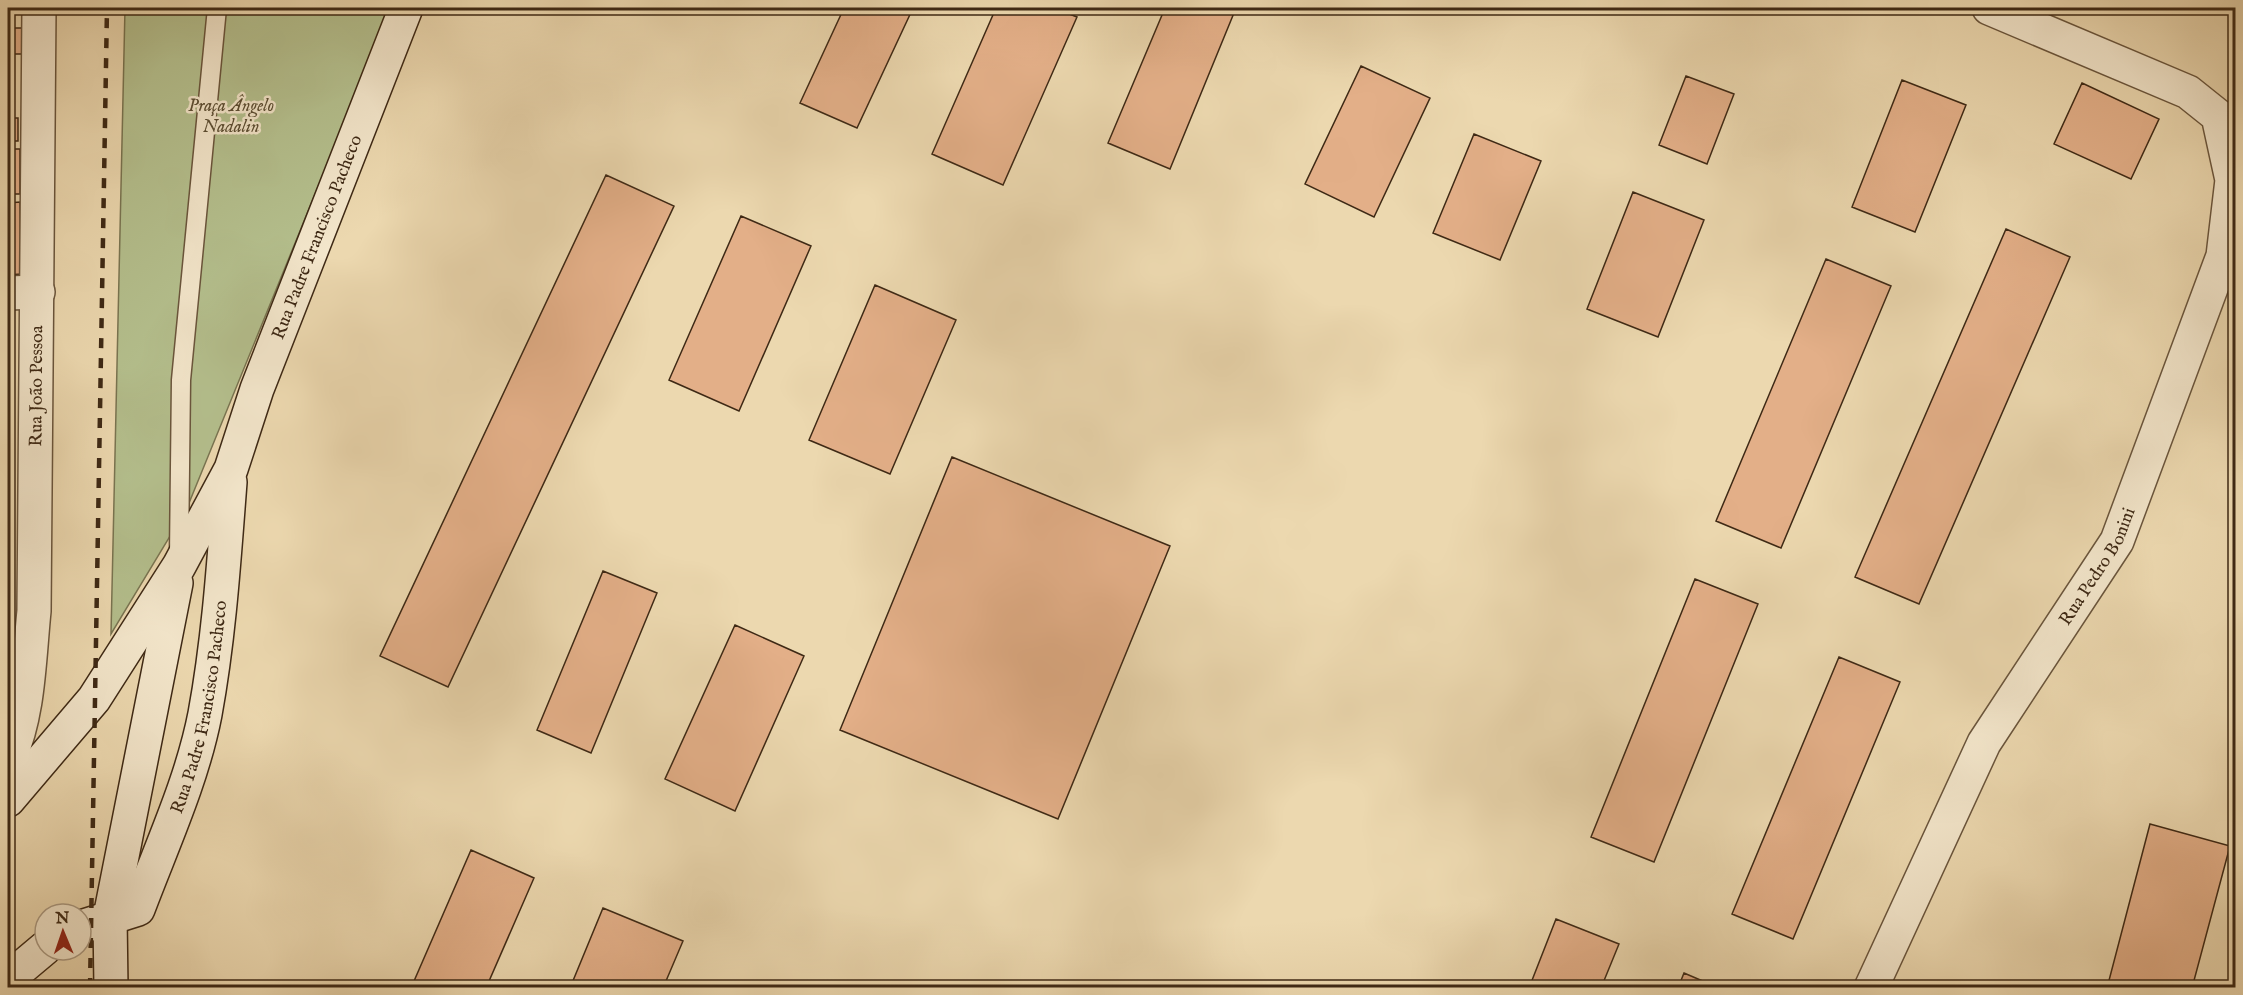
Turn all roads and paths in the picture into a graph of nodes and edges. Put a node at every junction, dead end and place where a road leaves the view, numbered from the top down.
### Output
1 (39, 8) edge
2 (217, 8) edge
3 (406, 8) edge
4 (1989, 8) edge
5 (23, 293) edge
6 (231, 469) junction
7 (179, 566) junction
8 (219, 614) junction
9 (8, 761) edge
10 (8, 800) edge
11 (110, 917) edge
12 (33, 958) edge
13 (8, 979) edge
14 (112, 987) edge
15 (1871, 987) edge

1 - 5 street, Rua João Pessoa
2 - 7 lane
3 - 6 street, Rua Padre Francisco Pacheco
4 - 15 street, Rua Pedro Bonini
5 - 9 street, Rua João Pessoa
6 - 7 street, Rua Padre Francisco Pacheco
6 - 8 street, Rua Padre Francisco Pacheco
7 - 8 street
7 - 10 street, Rua Padre Francisco Pacheco
7 - 11 street, Rua Padre Francisco Pacheco
8 - 11 street, Rua Padre Francisco Pacheco
11 - 14 street
12 - 13 street

